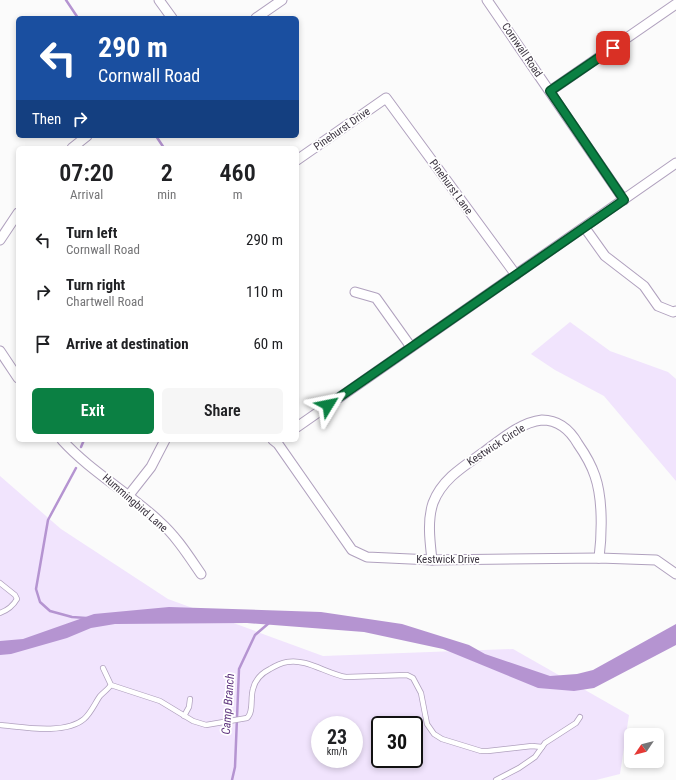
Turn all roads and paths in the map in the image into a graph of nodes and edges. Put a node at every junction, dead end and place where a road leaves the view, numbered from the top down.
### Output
1 (159, 0) edge
2 (282, 0) edge
3 (487, 0) edge
4 (676, 4) edge
5 (171, 16) edge
6 (259, 16) edge
7 (550, 91) junction
8 (386, 98) joint
9 (84, 138) edge
10 (74, 146) edge
11 (299, 159) edge
12 (676, 164) edge
13 (624, 200) junction
14 (16, 216) edge
15 (584, 228) junction
16 (0, 240) edge
17 (516, 275) junction
18 (355, 292) dead end
19 (676, 311) edge
20 (411, 347) junction
21 (0, 351) edge
22 (16, 375) edge
23 (299, 426) edge
24 (64, 442) edge
25 (164, 442) edge
26 (279, 442) edge
27 (129, 495) junction
28 (598, 558) junction
29 (432, 560) junction
30 (200, 574) dead end
31 (676, 574) edge
32 (0, 584) edge
33 (0, 613) edge
34 (103, 668) dead end
35 (111, 686) junction
36 (190, 699) dead end
37 (184, 716) junction
38 (580, 717) dead end
39 (0, 725) edge
40 (542, 747) junction
41 (496, 780) edge

1 - 5 street
2 - 6 street
3 - 7 street, Cornwall Road
4 - 7 street
7 - 13 street, Cornwall Road
8 - 11 street, Pinehurst Drive
8 - 17 street, Pinehurst Lane
9 - 10 street
12 - 13 street
13 - 15 street
14 - 16 street
15 - 17 street
15 - 19 street
17 - 20 street
18 - 20 street
20 - 23 street
21 - 22 street
24 - 27 street, Hummingbird Lane
25 - 27 street
26 - 29 street, Kestwick Drive
27 - 30 street, Hummingbird Lane
28 - 29 street, Kestwick Drive
28 - 29 street, Kestwick Circle
28 - 31 street, Kestwick Drive
32 - 33 lane
34 - 35 lane
35 - 37 lane
35 - 39 lane
36 - 37 lane
37 - 40 lane
38 - 40 lane
40 - 41 lane

